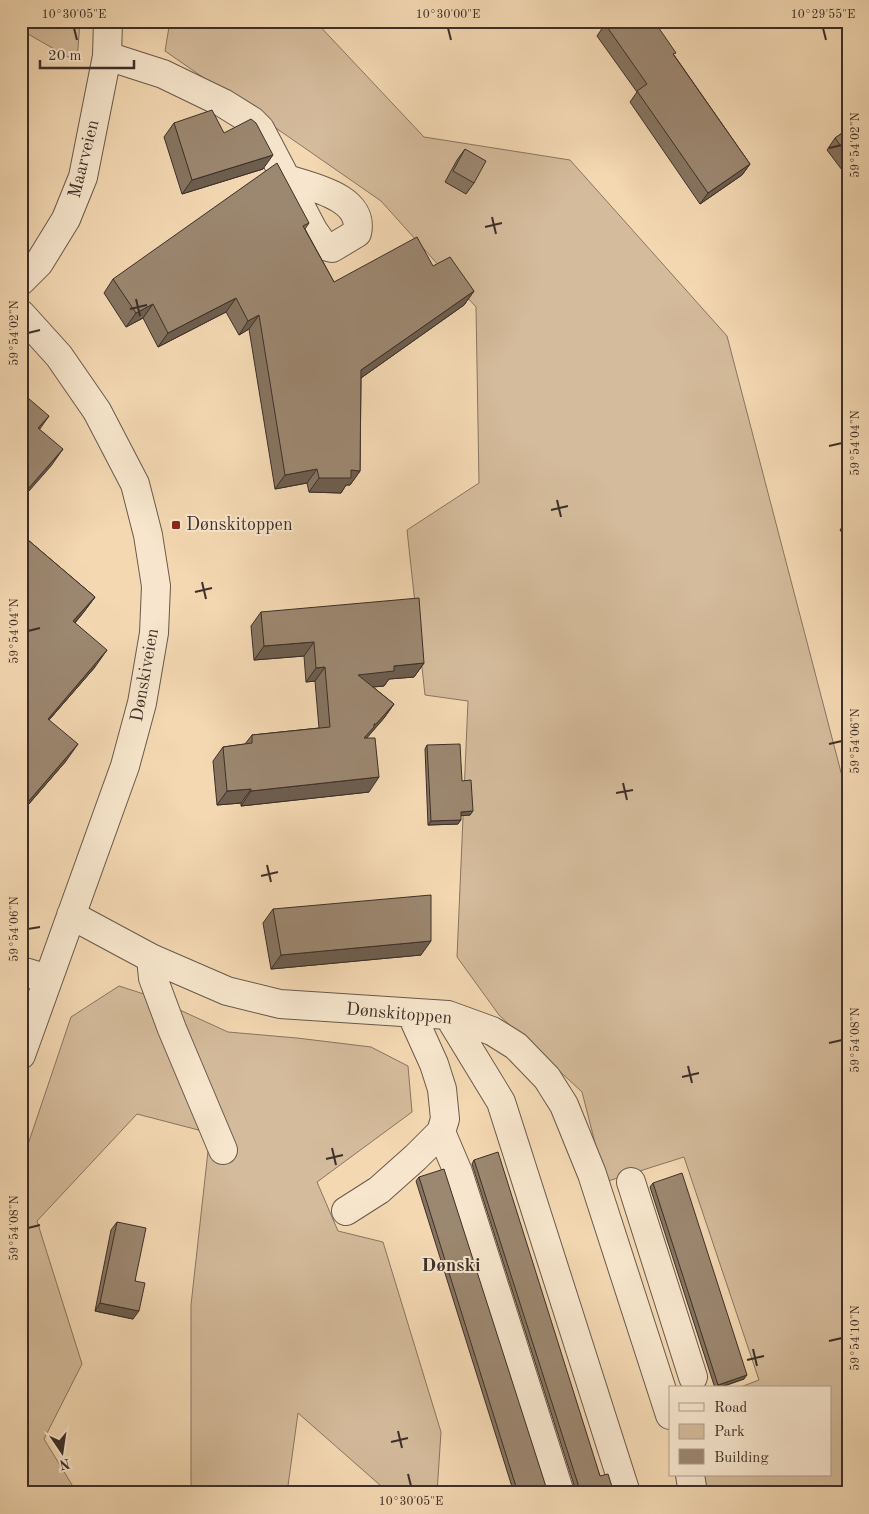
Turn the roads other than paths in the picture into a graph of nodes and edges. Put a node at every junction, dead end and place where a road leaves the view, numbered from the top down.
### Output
1 (108, 21) edge
2 (107, 56) junction
3 (287, 179) edge
4 (21, 281) edge
5 (21, 314) edge
6 (72, 915) junction
7 (151, 958) junction
8 (21, 971) edge
9 (48, 978) junction
10 (411, 1013) junction
11 (448, 1015) junction
12 (21, 1055) edge
13 (441, 1132) junction
14 (223, 1150) dead end
15 (631, 1182) dead end
16 (346, 1211) dead end
17 (669, 1299) junction
18 (636, 1309) junction
19 (692, 1377) dead end
20 (669, 1412) edge
21 (690, 1476) edge
22 (560, 1493) edge
23 (626, 1493) edge
24 (694, 1493) edge

1 - 2 street, Maarveien
2 - 3 street
2 - 4 street, Maarveien
5 - 6 street, Dønskiveien
6 - 7 street, Dønskitoppen
6 - 9 street, Dønskiveien
7 - 10 street, Dønskitoppen
7 - 14 street
8 - 9 street
9 - 12 street, Dønskiveien
10 - 11 street, Dønskitoppen
10 - 13 street
11 - 18 street, Dønskitoppen
11 - 23 street
13 - 16 street
13 - 22 street
15 - 17 street
17 - 18 street
17 - 19 street
18 - 20 street, Dønskitoppen
21 - 24 street

